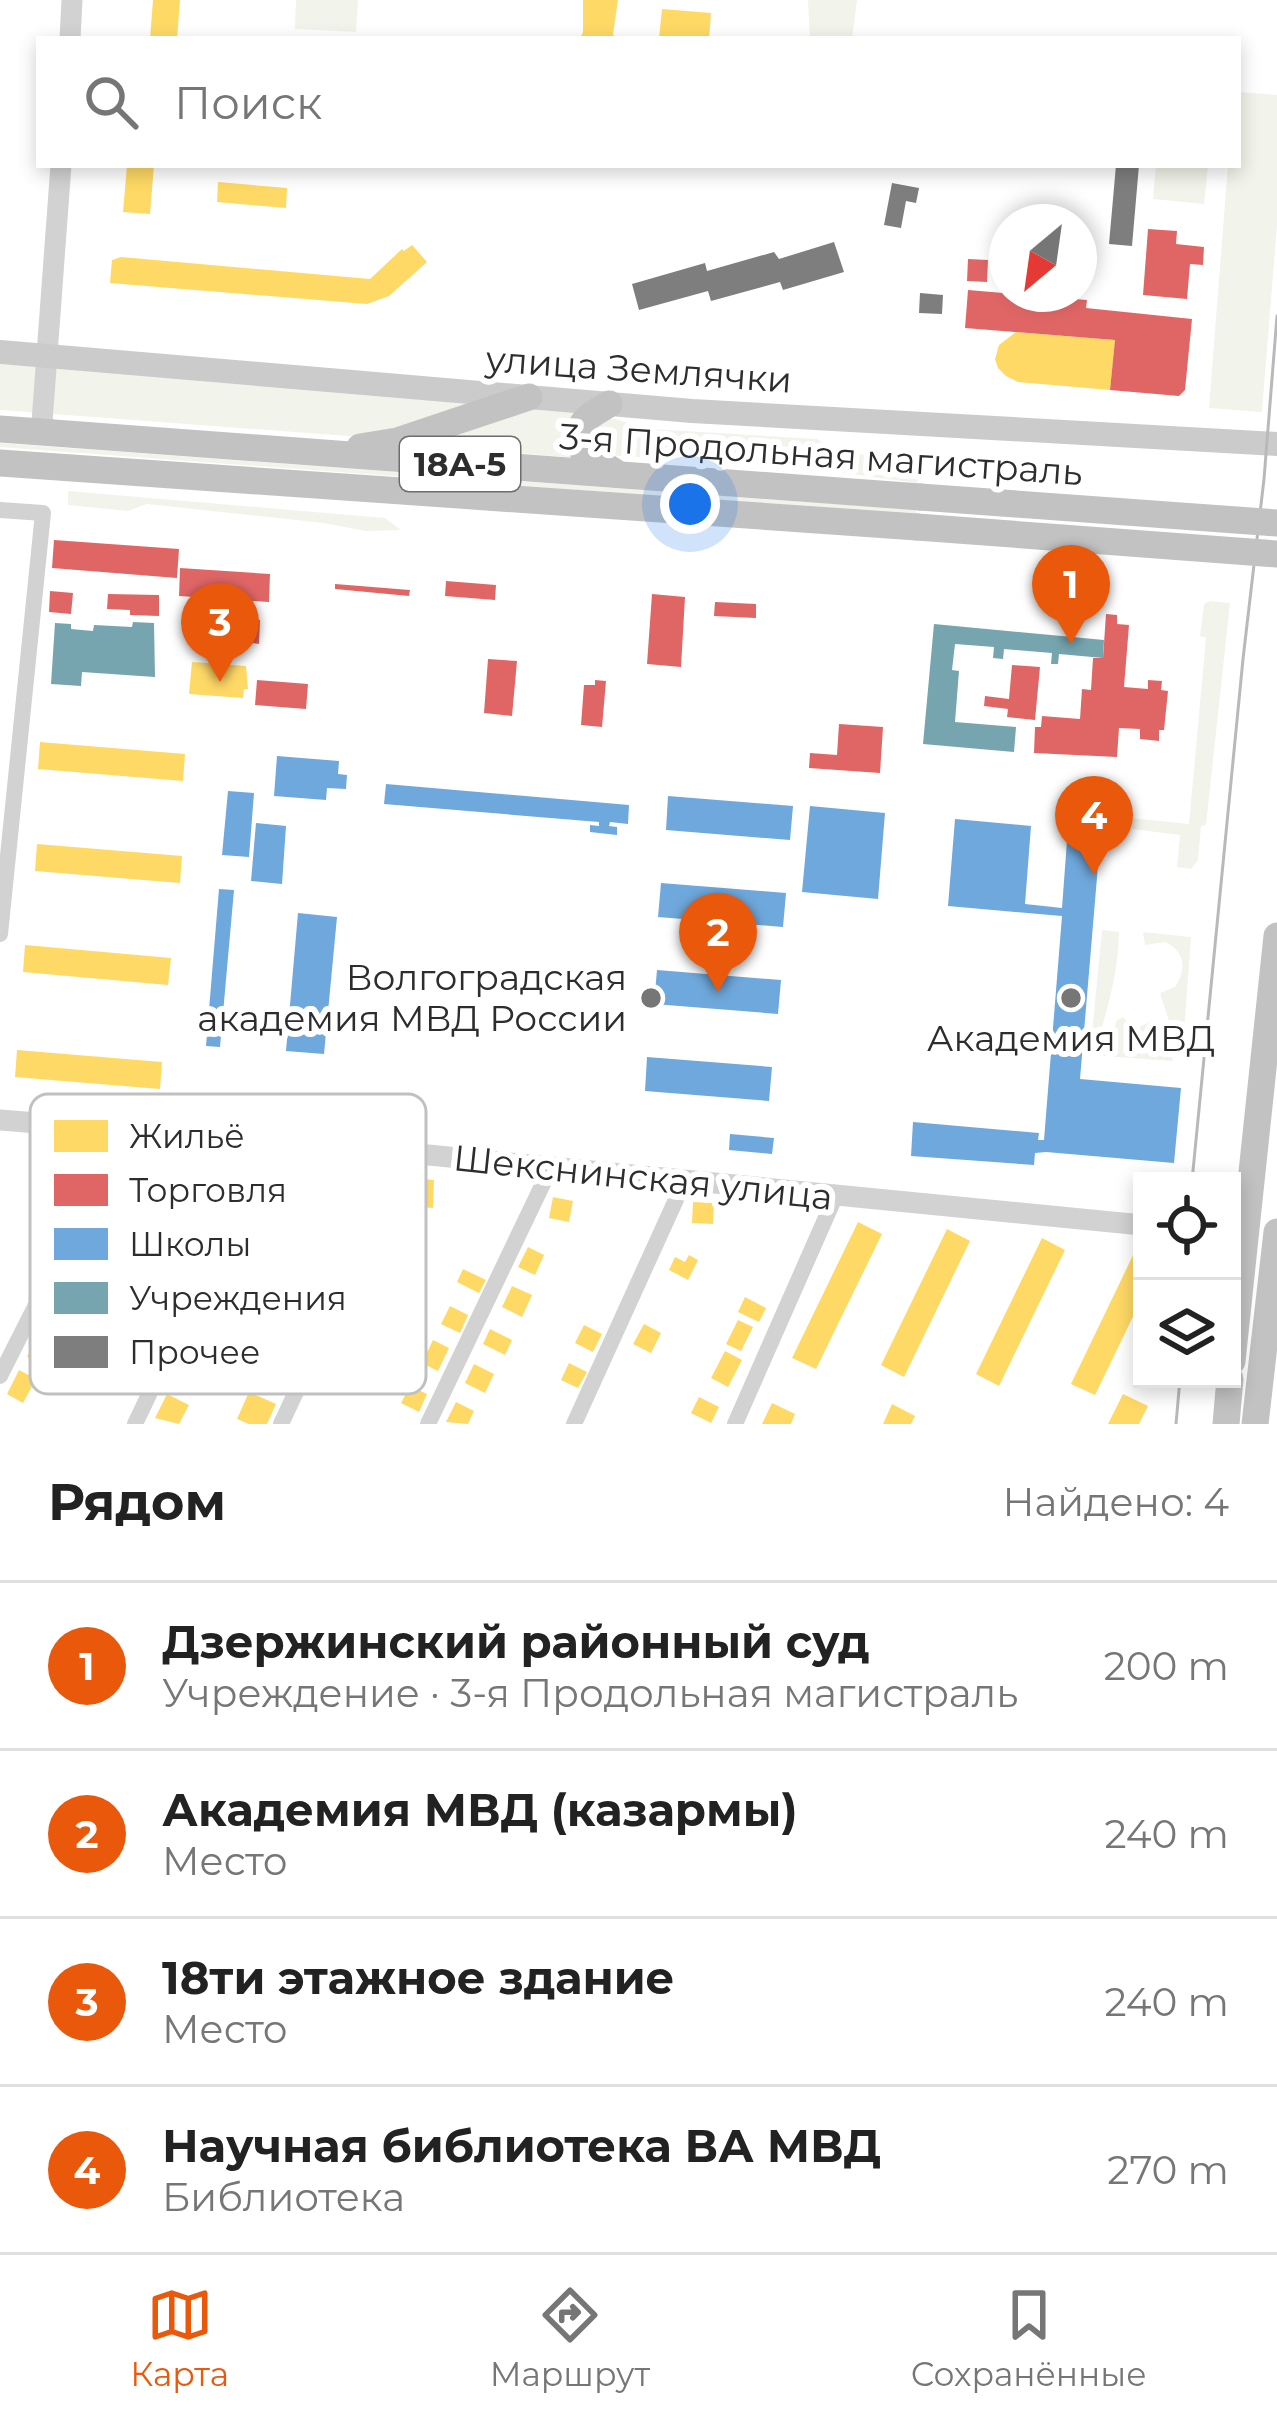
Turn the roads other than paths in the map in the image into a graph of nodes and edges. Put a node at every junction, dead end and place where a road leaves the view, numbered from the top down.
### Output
1 (72, 0) edge
2 (70, 36) edge
3 (61, 168) edge
4 (0, 352) edge
5 (48, 356) junction
6 (529, 398) junction
7 (609, 404) junction
8 (0, 429) edge
9 (50, 433) junction
10 (1276, 442) edge
11 (317, 454) junction
12 (0, 463) edge
13 (622, 476) junction
14 (0, 510) edge
15 (1277, 523) edge
16 (1277, 554) edge
17 (0, 934) edge
18 (1277, 936) edge
19 (0, 1120) edge
20 (30, 1122) edge
21 (426, 1155) edge
22 (551, 1167) junction
23 (684, 1182) junction
24 (835, 1197) junction
25 (1241, 1215) edge
26 (1133, 1224) edge
27 (1277, 1232) edge
28 (30, 1317) edge
29 (0, 1376) edge
30 (1229, 1388) edge
31 (149, 1394) edge
32 (295, 1394) edge
33 (135, 1424) edge
34 (281, 1424) edge
35 (428, 1424) edge
36 (574, 1424) edge
37 (735, 1424) edge
38 (1226, 1424) edge
39 (1255, 1424) edge

1 - 2 street
3 - 5 street
4 - 5 main road, улица Землячки
5 - 6 main road, улица Землячки
5 - 9 street
6 - 7 main road, улица Землячки
6 - 11 highway
7 - 10 main road, улица Землячки
7 - 13 highway
8 - 9 highway, 3-я Продольная магистраль / 18А-5
9 - 11 highway, 3-я Продольная магистраль / 18А-5
11 - 13 highway, 3-я Продольная магистраль / 18А-5
12 - 16 highway, 3-я Продольная магистраль / 18А-5, bridge
13 - 15 highway, 3-я Продольная магистраль / 18А-5, bridge
14 - 17 street
18 - 25 highway
19 - 20 street, Шекснинская улица
21 - 22 street, Шекснинская улица
22 - 23 street, Шекснинская улица
22 - 35 street
23 - 24 street, Шекснинская улица
23 - 36 street
24 - 26 street, Шекснинская улица
24 - 37 street
27 - 39 highway
28 - 29 street
30 - 38 highway
31 - 33 street
32 - 34 street

